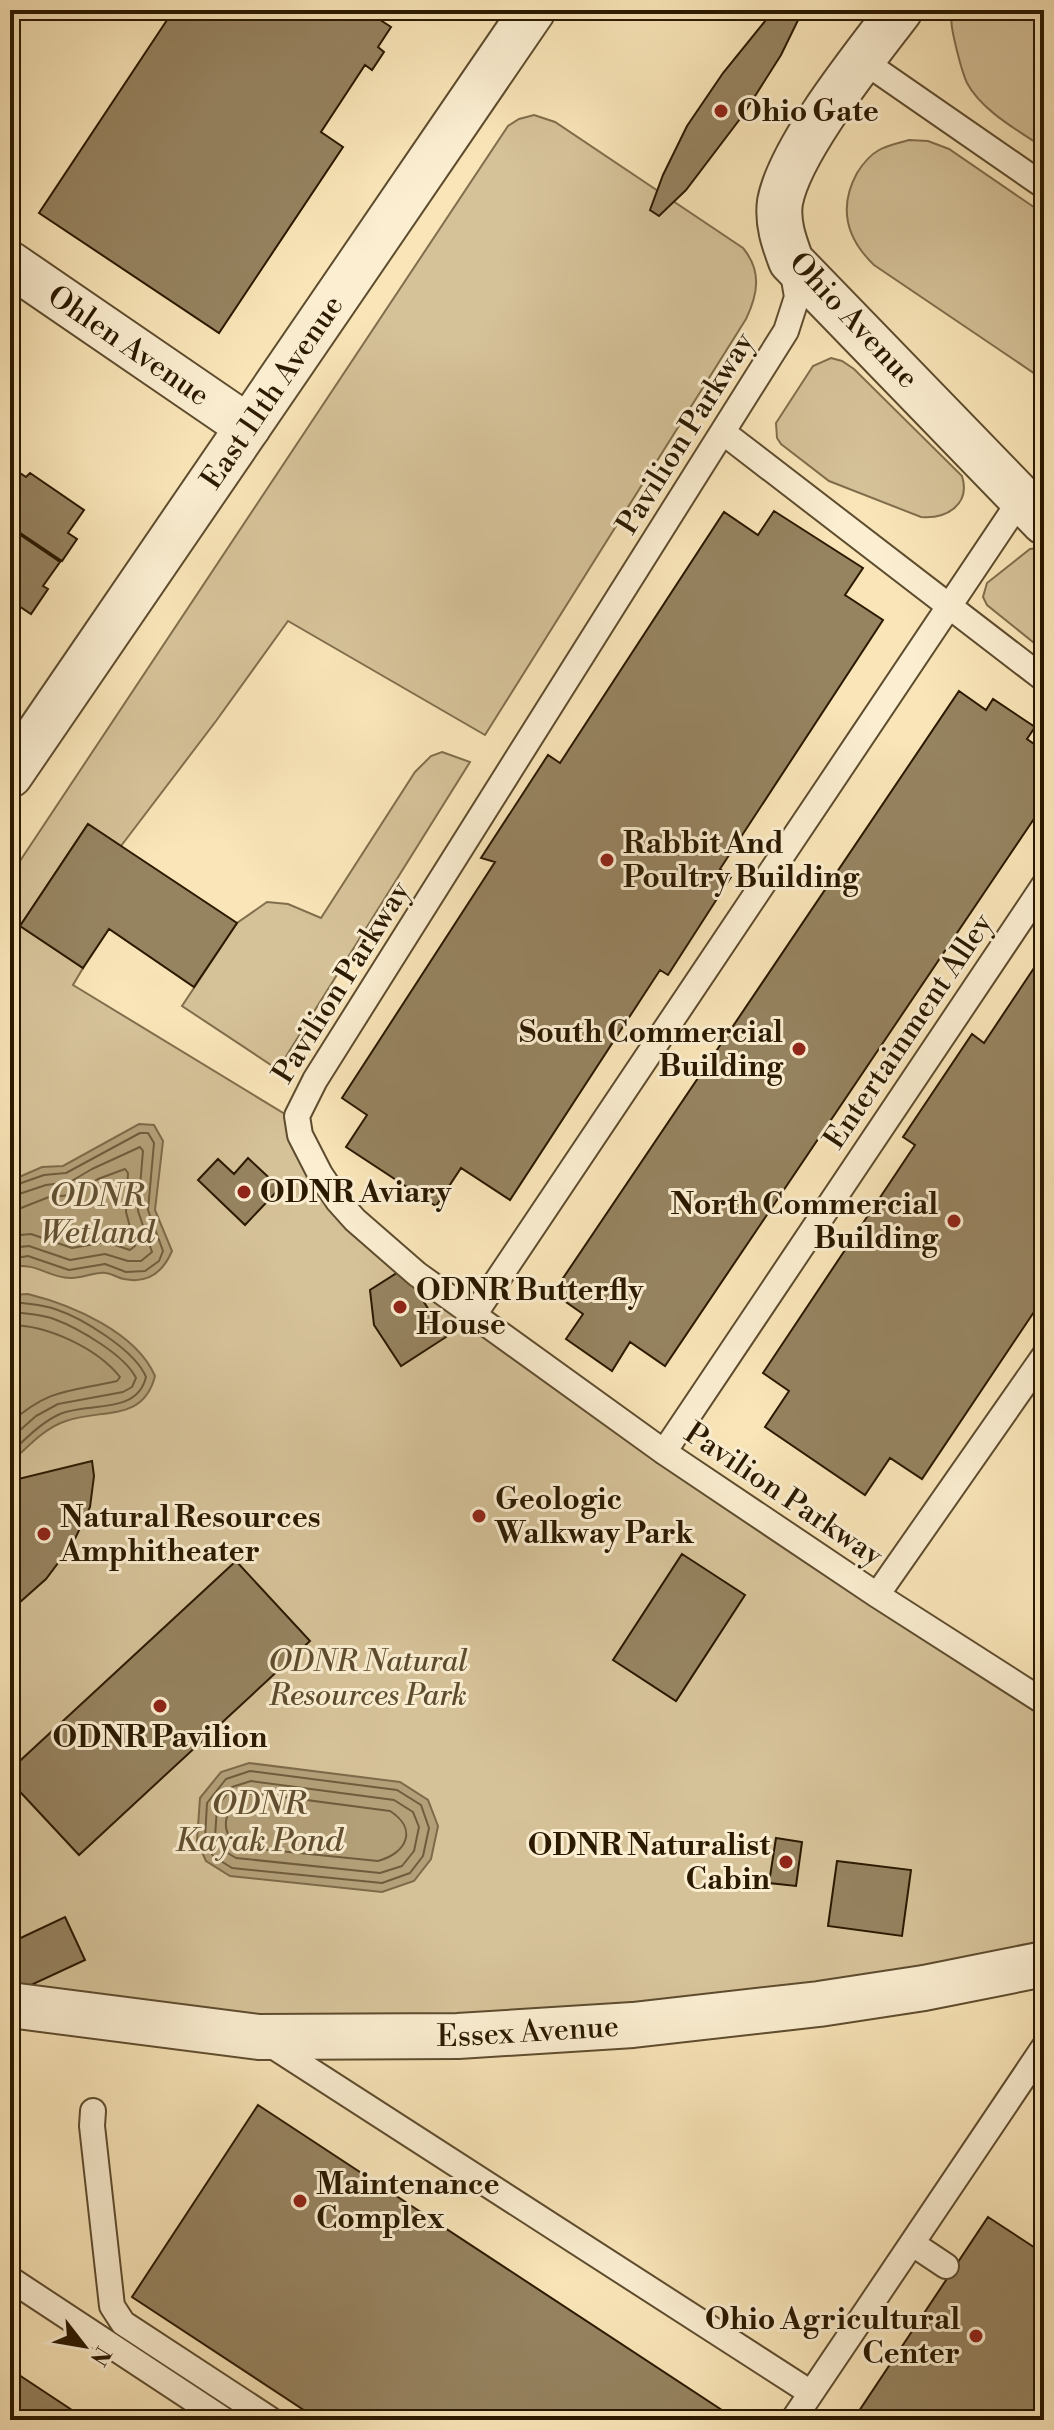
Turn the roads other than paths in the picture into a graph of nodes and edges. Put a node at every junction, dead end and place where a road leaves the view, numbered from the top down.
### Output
1 (533, 10) edge
2 (900, 10) edge
3 (862, 60) junction
4 (1044, 186) edge
5 (791, 261) junction
6 (10, 264) edge
7 (248, 427) junction
8 (724, 433) junction
9 (1033, 510) edge
10 (950, 607) junction
11 (1044, 679) edge
12 (10, 775) edge
13 (1044, 885) edge
14 (474, 1315) junction
15 (1044, 1356) edge
16 (664, 1452) junction
17 (877, 1595) junction
18 (1044, 1702) edge
19 (1044, 1964) edge
20 (10, 2005) edge
21 (259, 2037) junction
22 (1044, 2047) edge
23 (93, 2111) dead end
24 (913, 2244) junction
25 (946, 2266) dead end
26 (10, 2279) edge
27 (811, 2393) junction
28 (224, 2420) edge
29 (271, 2420) edge
30 (793, 2420) edge

1 - 7 street, East 11th Avenue
2 - 3 street, Ohio Avenue
3 - 4 lane
3 - 5 street, Ohio Avenue
5 - 8 lane, Pavilion Parkway
5 - 9 street, Ohio Avenue
6 - 7 street, Ohlen Avenue
7 - 12 street, East 11th Avenue
8 - 10 lane
8 - 14 lane, Pavilion Parkway
9 - 10 lane
10 - 11 lane
10 - 14 lane
13 - 16 lane, Entertainment Alley
14 - 16 lane, Pavilion Parkway
15 - 17 lane
16 - 17 lane, Pavilion Parkway
17 - 18 lane, Pavilion Parkway
19 - 21 street, Essex Avenue
20 - 21 street, Essex Avenue
21 - 27 lane
22 - 24 lane
23 - 29 lane
24 - 25 lane
24 - 27 lane
26 - 28 lane
27 - 30 lane

